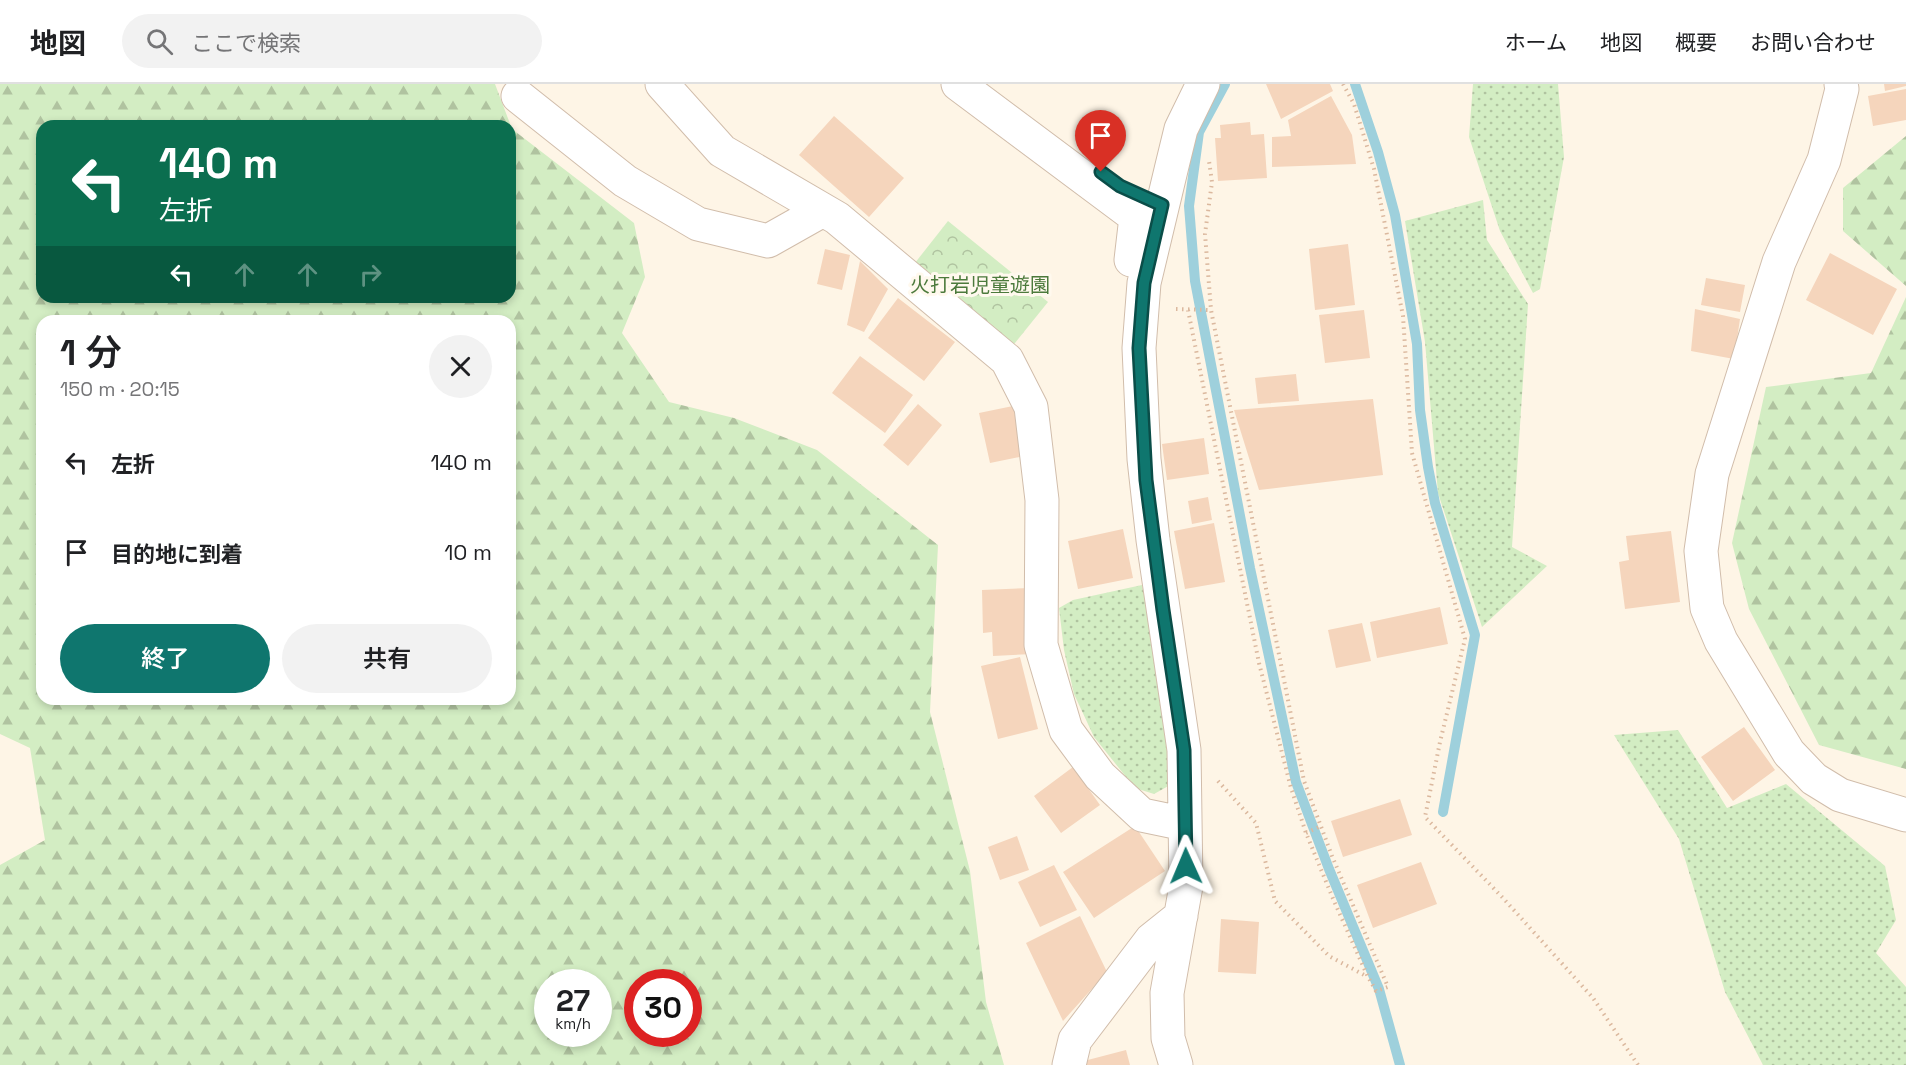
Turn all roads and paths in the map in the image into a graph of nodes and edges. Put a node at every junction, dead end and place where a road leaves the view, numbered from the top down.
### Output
1 (662, 84) edge
2 (958, 84) edge
3 (987, 84) edge
4 (1203, 84) edge
5 (1343, 84) edge
6 (1841, 84) edge
7 (518, 96) dead end
8 (1212, 183) dead end
9 (1162, 205) junction
10 (823, 210) junction
11 (1143, 297) junction
12 (1210, 310) junction
13 (1218, 781) dead end
14 (1906, 814) edge
15 (1185, 824) junction
16 (1321, 826) junction
17 (1306, 833) junction
18 (1181, 916) junction
19 (1368, 977) junction
20 (1069, 1065) edge
21 (1176, 1065) edge
22 (1638, 1065) edge

1 - 10 street
2 - 11 street
3 - 9 street
4 - 9 street
5 - 22 path
6 - 14 street
7 - 10 street
8 - 12 path
9 - 11 street
10 - 15 street
11 - 15 street
12 - 16 path
12 - 17 path
13 - 19 path
15 - 18 street
16 - 17 path
16 - 19 path
17 - 19 path
18 - 20 street
18 - 21 street

